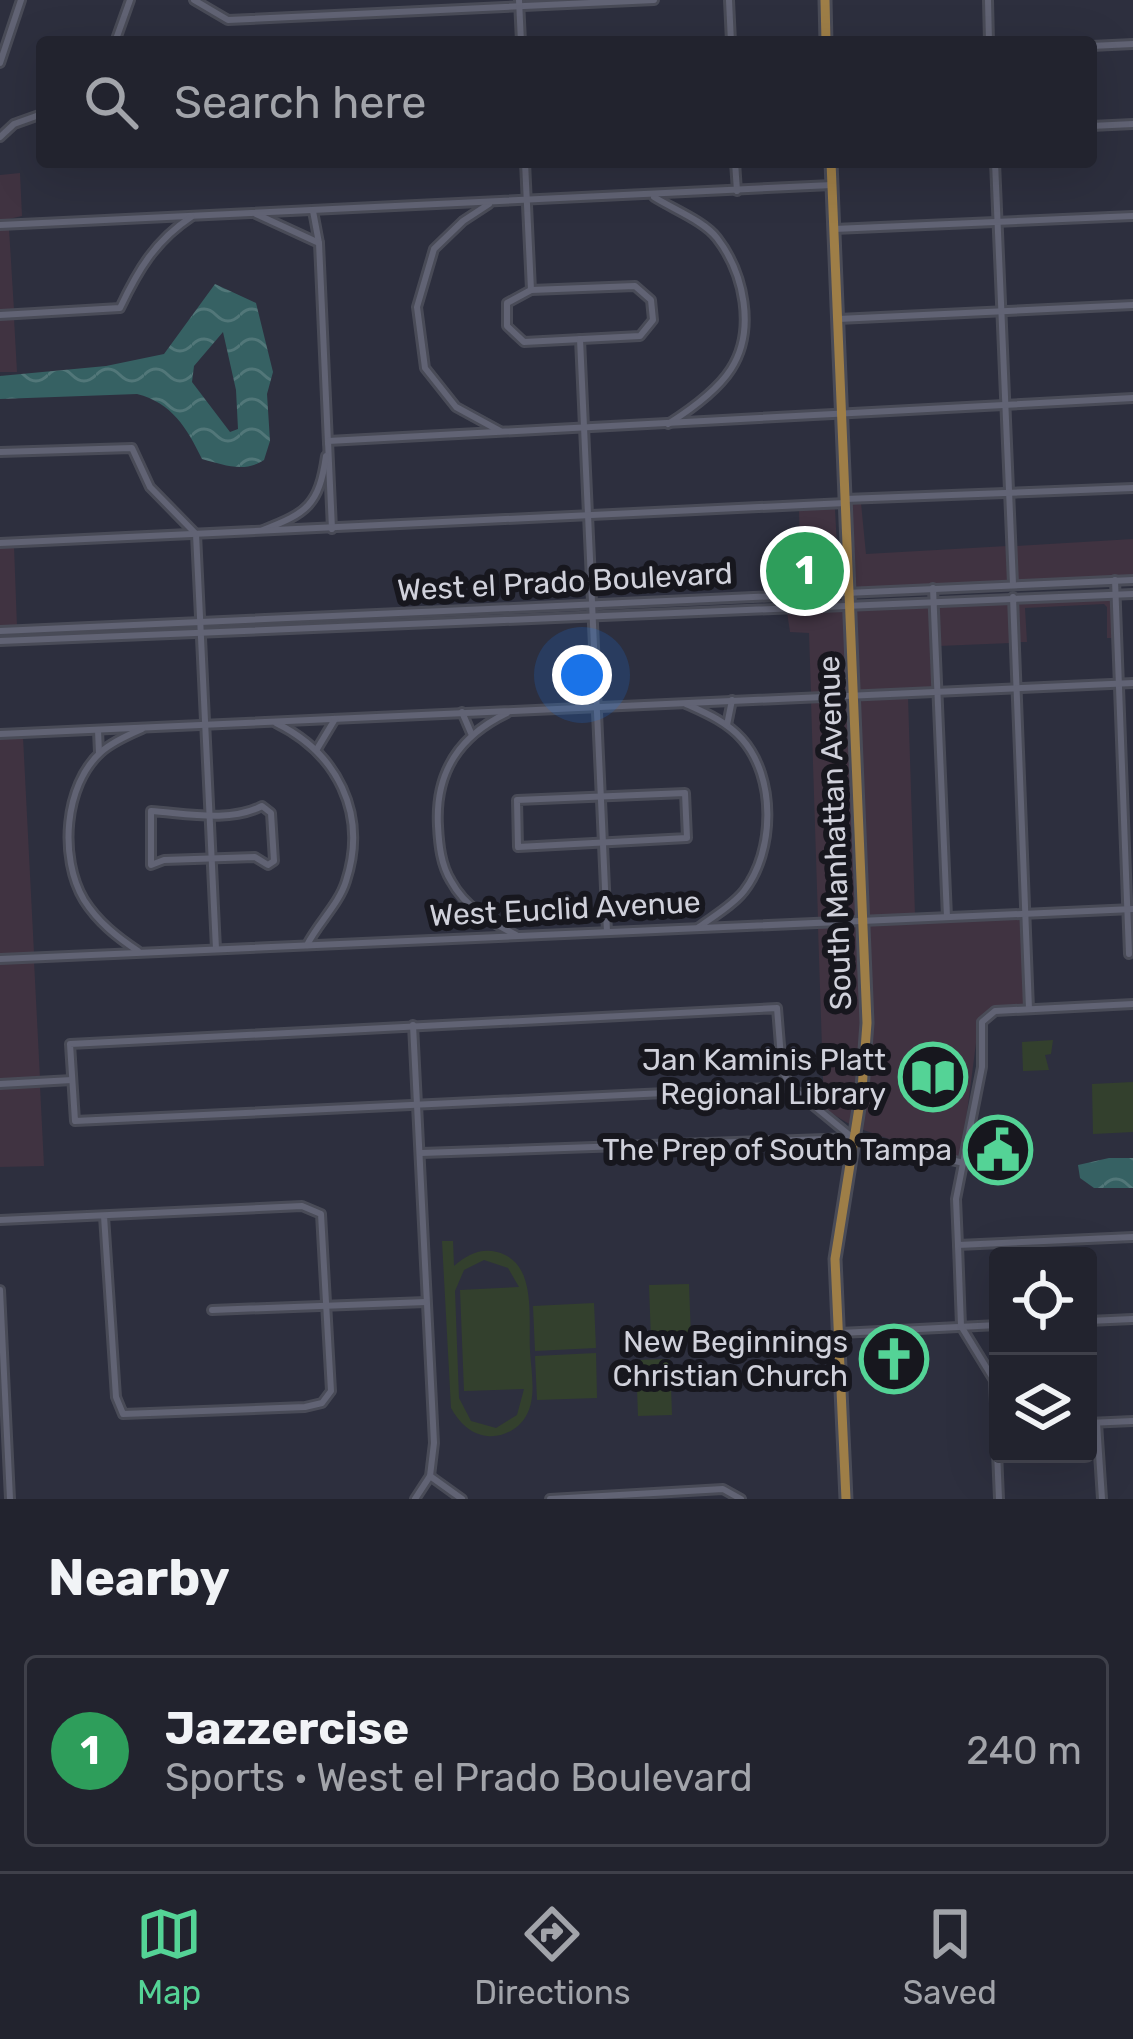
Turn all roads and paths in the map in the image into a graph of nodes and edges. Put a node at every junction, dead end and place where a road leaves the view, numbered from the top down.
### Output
1 (21, 0) edge
2 (130, 0) edge
3 (194, 0) edge
4 (643, 0) edge
5 (654, 0) edge
6 (729, 0) edge
7 (825, 0) edge
8 (988, 0) edge
9 (519, 3) edge
10 (117, 36) edge
11 (521, 36) edge
12 (730, 36) edge
13 (826, 36) edge
14 (989, 36) edge
15 (1133, 44) edge
16 (1097, 46) edge
17 (0, 63) edge
18 (36, 116) edge
19 (0, 117) edge
20 (14, 124) junction
21 (1133, 124) edge
22 (1097, 126) edge
23 (0, 137) edge
24 (525, 168) edge
25 (736, 168) edge
26 (831, 168) edge
27 (995, 168) edge
28 (832, 185) junction
29 (737, 191) junction
30 (651, 195) junction
31 (527, 201) junction
32 (492, 202) junction
33 (313, 210) junction
34 (253, 212) junction
35 (194, 215) junction
36 (1133, 216) edge
37 (998, 222) junction
38 (0, 225) edge
39 (834, 229) junction
40 (319, 243) junction
41 (531, 290) junction
42 (1133, 305) edge
43 (1002, 311) junction
44 (0, 314) edge
45 (838, 319) junction
46 (580, 340) junction
47 (1133, 398) edge
48 (1005, 404) junction
49 (842, 414) junction
50 (666, 425) junction
51 (583, 429) junction
52 (502, 433) junction
53 (328, 441) junction
54 (0, 452) edge
55 (1133, 488) edge
56 (1009, 494) junction
57 (845, 501) junction
58 (587, 518) junction
59 (332, 529) junction
60 (259, 532) junction
61 (196, 534) junction
62 (0, 543) edge
63 (1114, 580) junction
64 (1133, 580) edge
65 (1012, 585) junction
66 (933, 588) junction
67 (890, 590) junction
68 (848, 593) junction
69 (1133, 593) edge
70 (807, 595) junction
71 (1115, 595) junction
72 (1013, 597) junction
73 (701, 601) junction
74 (934, 601) junction
75 (891, 604) junction
76 (849, 606) junction
77 (807, 608) junction
78 (592, 611) junction
79 (701, 611) junction
80 (336, 616) junction
81 (464, 616) junction
82 (338, 627) junction
83 (201, 628) junction
84 (0, 631) edge
85 (103, 632) junction
86 (0, 641) edge
87 (1133, 683) edge
88 (1119, 684) junction
89 (1017, 688) junction
90 (938, 692) junction
91 (854, 694) junction
92 (732, 700) junction
93 (682, 703) junction
94 (596, 706) junction
95 (510, 711) junction
96 (462, 712) junction
97 (335, 718) junction
98 (273, 721) junction
99 (206, 724) junction
100 (727, 725) junction
101 (145, 727) junction
102 (98, 730) junction
103 (471, 733) junction
104 (0, 734) edge
105 (317, 749) junction
106 (99, 753) junction
107 (601, 797) junction
108 (210, 814) junction
109 (604, 842) junction
110 (212, 859) junction
111 (1130, 909) edge
112 (1025, 914) junction
113 (947, 917) junction
114 (862, 921) junction
115 (698, 927) junction
116 (607, 932) junction
117 (517, 935) junction
118 (307, 945) junction
119 (216, 950) junction
120 (139, 952) junction
121 (1129, 953) dead end
122 (0, 958) edge
123 (1133, 1004) edge
124 (1029, 1009) junction
125 (413, 1025) junction
126 (72, 1080) junction
127 (0, 1084) edge
128 (791, 1087) junction
129 (418, 1105) junction
130 (854, 1138) junction
131 (421, 1153) junction
132 (964, 1163) junction
133 (104, 1216) junction
134 (0, 1220) edge
135 (1133, 1238) edge
136 (958, 1245) junction
137 (0, 1289) edge
138 (426, 1302) junction
139 (326, 1306) junction
140 (212, 1310) dead end
141 (1133, 1318) edge
142 (1097, 1320) edge
143 (989, 1324) edge
144 (961, 1326) junction
145 (837, 1333) junction
146 (989, 1372) edge
147 (1133, 1421) edge
148 (1097, 1423) edge
149 (1097, 1457) edge
150 (4, 1458) edge
151 (998, 1463) edge
152 (430, 1476) junction
153 (740, 1498) edge
154 (10, 1499) edge
155 (415, 1499) edge
156 (462, 1499) edge
157 (550, 1499) edge
158 (846, 1499) edge
159 (999, 1499) edge
160 (1102, 1499) edge

1 - 17 street
2 - 10 street
3 - 9 street
4 - 5 street
4 - 9 street
6 - 12 street
7 - 13 main road
8 - 14 street
9 - 11 street
15 - 16 street
18 - 20 street
19 - 20 street
20 - 23 street
21 - 22 street
24 - 31 street
25 - 29 street
26 - 28 main road, South Manhattan Avenue
27 - 37 street
28 - 29 street
28 - 39 main road, South Manhattan Avenue
29 - 30 street
30 - 31 street
30 - 50 street
31 - 32 street
31 - 41 street
32 - 33 street
32 - 52 street
33 - 34 street
33 - 40 street
34 - 35 street
34 - 40 street
35 - 38 street
35 - 44 street
36 - 37 street
37 - 39 street
37 - 43 street
39 - 45 main road, South Manhattan Avenue
40 - 53 street
41 - 46 street
41 - 46 street
42 - 43 street
43 - 45 street
43 - 48 street
45 - 49 main road, South Manhattan Avenue
46 - 51 street
47 - 48 street
48 - 49 street
48 - 56 street
49 - 50 street
49 - 57 main road, South Manhattan Avenue
50 - 51 street
51 - 52 street
51 - 58 street
52 - 53 street
53 - 59 street
53 - 60 street
54 - 61 street
55 - 56 street
56 - 57 street
56 - 65 street
57 - 58 street
57 - 68 main road, South Manhattan Avenue
58 - 59 street
58 - 78 street
59 - 60 street
60 - 61 street
61 - 62 street
61 - 83 street
63 - 64 street, West el Prado Boulevard
63 - 65 street, West el Prado Boulevard
63 - 71 street
65 - 66 street, West el Prado Boulevard
65 - 72 street
66 - 67 street, West el Prado Boulevard
66 - 74 street
67 - 68 street, West el Prado Boulevard
67 - 75 street
68 - 70 street, West el Prado Boulevard
68 - 76 main road, South Manhattan Avenue
69 - 71 street, West el Prado Boulevard
70 - 73 street, West el Prado Boulevard
70 - 77 street
71 - 72 street, West el Prado Boulevard
71 - 88 street
72 - 74 street, West el Prado Boulevard
72 - 89 street
73 - 78 street, West el Prado Boulevard
73 - 79 street
74 - 75 street, West el Prado Boulevard
74 - 90 street
75 - 76 street, West el Prado Boulevard
76 - 77 street, West el Prado Boulevard
76 - 91 main road, South Manhattan Avenue
77 - 79 street, West el Prado Boulevard
78 - 79 street, West el Prado Boulevard
78 - 81 street, West el Prado Boulevard
78 - 94 street
80 - 81 street, West el Prado Boulevard
80 - 82 street
80 - 83 street, West el Prado Boulevard
81 - 82 street, West el Prado Boulevard
82 - 83 street, West el Prado Boulevard
83 - 85 street, West el Prado Boulevard
83 - 99 street
84 - 85 street, West el Prado Boulevard
85 - 86 street, West el Prado Boulevard
87 - 88 street
88 - 89 street
88 - 111 street
89 - 90 street
89 - 112 street
90 - 91 street
90 - 113 street
91 - 92 street
91 - 114 main road, South Manhattan Avenue
92 - 93 street
92 - 100 street
93 - 94 street
93 - 100 street
94 - 95 street
94 - 107 street
95 - 96 street
95 - 103 street
96 - 97 street
96 - 103 street
97 - 98 street
97 - 105 street
98 - 99 street
98 - 105 street
99 - 101 street
99 - 108 street
100 - 115 street
101 - 102 street
101 - 106 street
102 - 104 street
102 - 106 street
103 - 117 street
105 - 118 street
106 - 120 street
107 - 109 street
107 - 109 street
107 - 109 street
108 - 110 street
108 - 110 street
108 - 110 street
109 - 116 street
110 - 119 street
111 - 112 street, West Euclid Avenue
111 - 121 street
112 - 113 street, West Euclid Avenue
112 - 124 street
113 - 114 street, West Euclid Avenue
114 - 115 street, West Euclid Avenue
114 - 130 main road, South Manhattan Avenue
115 - 116 street, West Euclid Avenue
116 - 117 street, West Euclid Avenue
117 - 118 street, West Euclid Avenue
118 - 119 street, West Euclid Avenue
119 - 120 street, West Euclid Avenue
120 - 122 street, West Euclid Avenue
123 - 124 street
124 - 132 street
125 - 126 street
125 - 128 street
125 - 129 street
126 - 127 street
126 - 129 street
128 - 129 street
128 - 130 street
129 - 131 street
130 - 131 street
130 - 132 street
130 - 145 main road, South Manhattan Avenue
131 - 138 street
132 - 136 street
133 - 134 street
133 - 139 street
133 - 139 street
135 - 136 street
136 - 144 street
137 - 150 street
138 - 139 street
138 - 152 street
139 - 140 street
141 - 142 street
143 - 144 street
144 - 145 street
144 - 146 street
145 - 158 main road, South Manhattan Avenue
147 - 148 street
149 - 160 street
150 - 154 street
151 - 159 street
152 - 155 street
152 - 156 street
153 - 157 street

